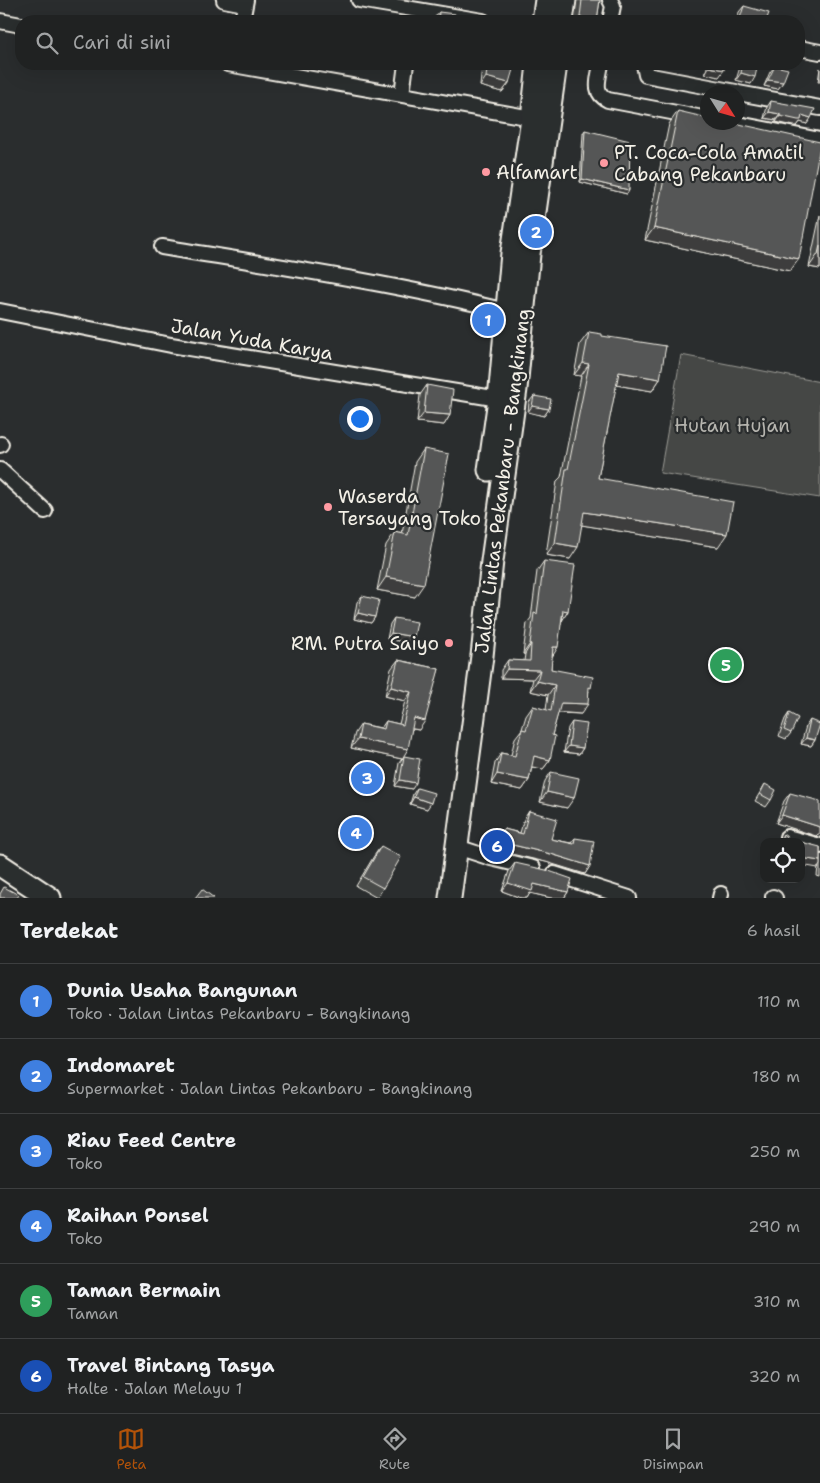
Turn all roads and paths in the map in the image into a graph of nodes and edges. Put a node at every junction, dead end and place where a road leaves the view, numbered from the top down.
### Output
1 (224, 0) edge
2 (359, 0) edge
3 (546, 0) edge
4 (564, 0) edge
5 (610, 0) edge
6 (246, 2) edge
7 (243, 15) edge
8 (409, 15) edge
9 (544, 15) edge
10 (563, 15) edge
11 (611, 15) edge
12 (0, 21) edge
13 (15, 24) edge
14 (805, 49) edge
15 (820, 52) edge
16 (263, 70) edge
17 (405, 70) edge
18 (537, 70) edge
19 (555, 70) edge
20 (600, 70) edge
21 (645, 70) edge
22 (700, 86) edge
23 (402, 94) junction
24 (745, 94) edge
25 (820, 108) edge
26 (700, 117) edge
27 (532, 118) junction
28 (745, 125) edge
29 (820, 140) edge
30 (162, 247) dead end
31 (521, 253) junction
32 (0, 311) edge
33 (506, 312) junction
34 (499, 399) junction
35 (0, 470) edge
36 (45, 511) dead end
37 (786, 836) edge
38 (820, 846) edge
39 (457, 847) junction
40 (0, 865) edge
41 (50, 898) edge
42 (438, 898) edge
43 (450, 898) edge
44 (629, 898) edge

1 - 6 street
2 - 8 street
3 - 9 highway
4 - 10 highway
5 - 11 street
6 - 7 street
12 - 13 street
14 - 15 street
16 - 23 street
17 - 23 street
18 - 27 highway, Jalan Lintas Pekanbaru - Bangkinang
19 - 31 highway, Jalan Lintas Pekanbaru - Bangkinang
20 - 26 street
21 - 22 street
23 - 27 street
24 - 25 street
27 - 31 highway, Jalan Lintas Pekanbaru - Bangkinang
28 - 29 street
30 - 33 street
31 - 33 highway, Jalan Lintas Pekanbaru - Bangkinang
31 - 39 highway, Jalan Lintas Pekanbaru - Bangkinang
32 - 34 street, Jalan Yuda Karya
33 - 34 highway, Jalan Lintas Pekanbaru - Bangkinang
34 - 42 highway, Jalan Lintas Pekanbaru - Bangkinang
35 - 36 street
37 - 38 street
39 - 43 highway, Jalan Lintas Pekanbaru - Bangkinang
39 - 44 street
40 - 41 highway

